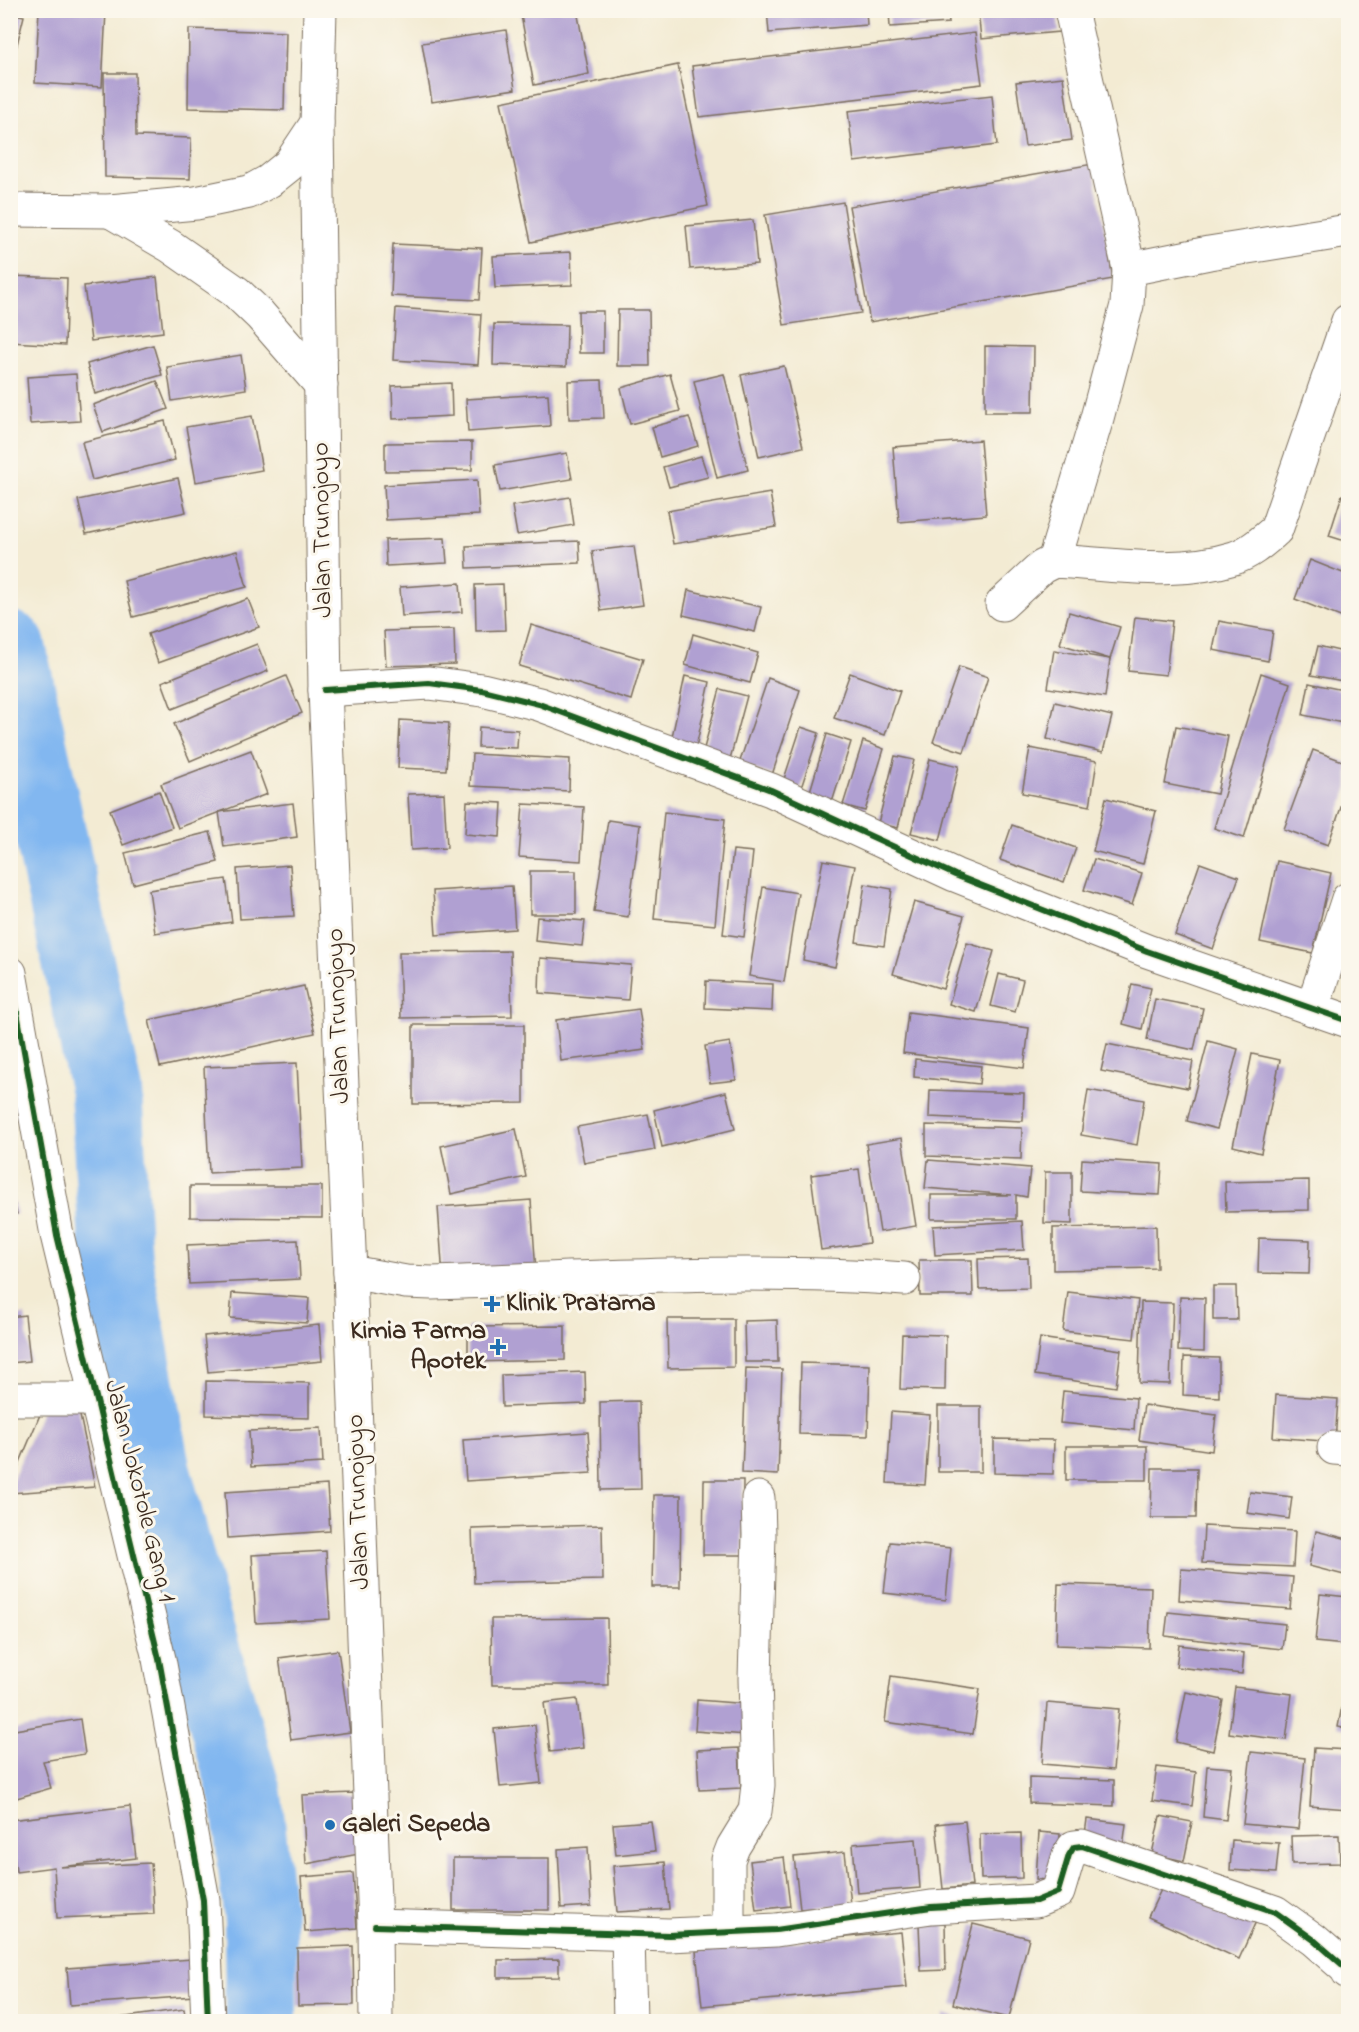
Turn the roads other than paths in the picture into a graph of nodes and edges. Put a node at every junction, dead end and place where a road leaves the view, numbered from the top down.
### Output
1 (320, 10) edge
2 (1071, 10) edge
3 (317, 123) junction
4 (10, 210) edge
5 (111, 211) junction
6 (1348, 231) edge
7 (1129, 269) junction
8 (1348, 321) edge
9 (321, 385) junction
10 (1054, 561) junction
11 (1002, 604) dead end
12 (325, 690) junction
13 (1348, 899) edge
14 (10, 973) edge
15 (1312, 1009) junction
16 (1348, 1021) edge
17 (350, 1272) junction
18 (904, 1279) dead end
19 (10, 1399) edge
20 (96, 1399) junction
21 (758, 1498) dead end
22 (375, 1926) junction
23 (728, 1932) junction
24 (628, 1934) junction
25 (1348, 1972) edge
26 (208, 2022) edge
27 (376, 2022) edge
28 (630, 2022) edge

1 - 3 street, Jalan Trunojoyo
2 - 7 street
3 - 5 street
3 - 9 street, Jalan Trunojoyo
4 - 5 street
5 - 9 street
6 - 7 street
7 - 10 street
8 - 10 street
9 - 12 street, Jalan Trunojoyo
10 - 11 street
12 - 15 street
12 - 17 street, Jalan Trunojoyo
13 - 15 street
14 - 20 street, Jalan Jokotole Gang 1
15 - 16 street
17 - 18 street
17 - 22 street, Jalan Trunojoyo
19 - 20 street
20 - 26 street, Jalan Jokotole Gang 1
21 - 23 street
22 - 24 street
22 - 27 street, Jalan Trunojoyo
23 - 24 street
23 - 25 street
24 - 28 street

